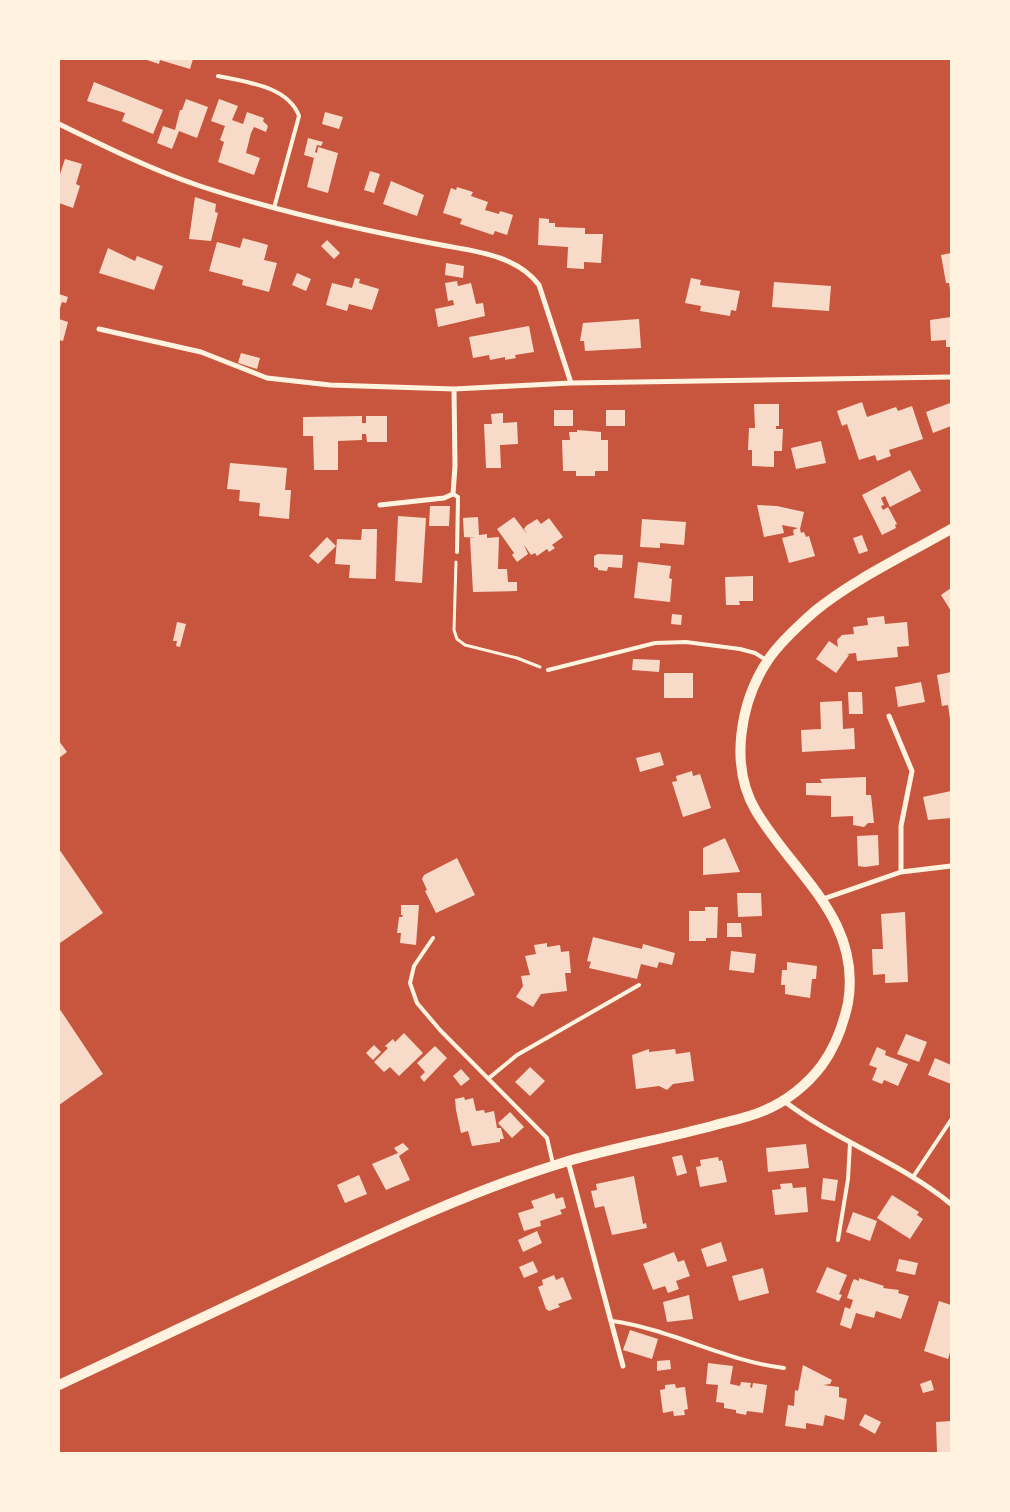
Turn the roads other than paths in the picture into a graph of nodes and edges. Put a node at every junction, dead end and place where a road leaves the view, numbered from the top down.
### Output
1 (218, 76) dead end
2 (59, 124) edge
3 (274, 208) junction
4 (99, 329) dead end
5 (951, 377) edge
6 (570, 383) junction
7 (454, 389) junction
8 (453, 494) junction
9 (380, 505) dead end
10 (951, 529) edge
11 (457, 552) road end
12 (768, 661) junction
13 (548, 670) road end
14 (889, 716) dead end
15 (951, 866) edge
16 (901, 872) junction
17 (823, 899) junction
18 (433, 938) dead end
19 (639, 986) dead end
20 (489, 1078) junction
21 (784, 1100) junction
22 (951, 1120) edge
23 (850, 1143) junction
24 (568, 1162) junction
25 (553, 1166) junction
26 (913, 1177) junction
27 (951, 1204) edge
28 (838, 1240) dead end
29 (612, 1321) junction
30 (623, 1366) dead end
31 (784, 1368) dead end
32 (59, 1385) edge

1 - 3 lane
2 - 3 street
3 - 6 street
4 - 7 street
5 - 6 street
6 - 7 street
7 - 8 street
8 - 9 street
8 - 11 lane
10 - 12 main road
12 - 13 lane
12 - 17 main road
14 - 16 street
15 - 16 street
16 - 17 street
17 - 21 main road
18 - 20 lane
19 - 20 lane
20 - 25 lane
21 - 23 street
21 - 24 main road
22 - 26 lane
23 - 26 street
23 - 28 lane
24 - 25 main road
24 - 29 street
25 - 32 main road
26 - 27 street
29 - 30 street
29 - 31 lane

